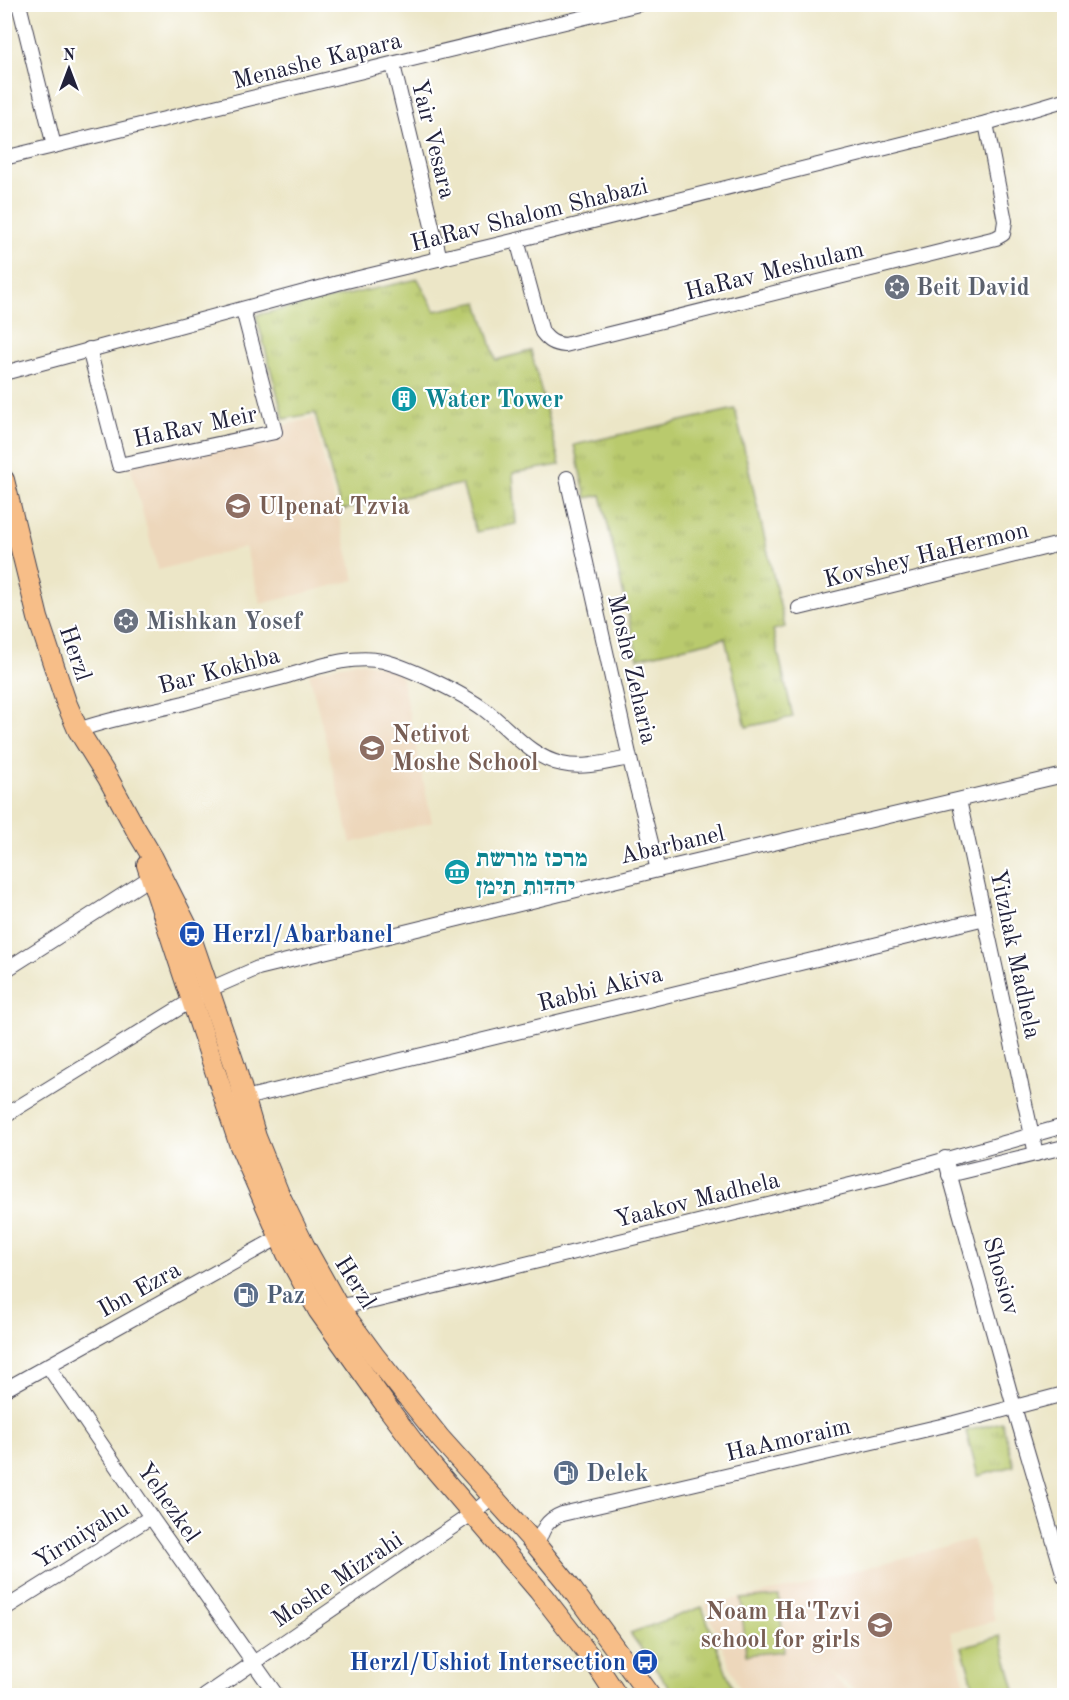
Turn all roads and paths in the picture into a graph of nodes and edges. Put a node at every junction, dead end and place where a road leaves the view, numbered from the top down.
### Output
1 (19, 4) edge
2 (639, 4) edge
3 (393, 65) junction
4 (1065, 100) edge
5 (986, 123) junction
6 (54, 147) junction
7 (4, 158) edge
8 (517, 240) junction
9 (440, 259) junction
10 (243, 310) junction
11 (89, 349) junction
12 (4, 373) edge
13 (567, 478) dead end
14 (4, 480) edge
15 (1065, 543) edge
16 (799, 608) dead end
17 (78, 730) junction
18 (629, 758) junction
19 (1065, 775) edge
20 (959, 800) junction
21 (135, 828) junction
22 (657, 870) junction
23 (151, 877) junction
24 (986, 918) junction
25 (4, 971) edge
26 (210, 989) junction
27 (192, 1000) junction
28 (235, 1100) junction
29 (4, 1116) edge
30 (1065, 1126) edge
31 (1032, 1134) junction
32 (1065, 1147) edge
33 (1036, 1154) junction
34 (945, 1158) junction
35 (949, 1176) junction
36 (287, 1233) junction
37 (339, 1306) junction
38 (48, 1366) junction
39 (4, 1390) edge
40 (1065, 1394) edge
41 (1014, 1407) junction
42 (492, 1497) junction
43 (473, 1513) junction
44 (151, 1517) junction
45 (537, 1546) junction
46 (1065, 1576) edge
47 (4, 1609) edge
48 (254, 1662) junction
49 (205, 1695) edge
50 (277, 1695) edge
51 (616, 1695) edge
52 (650, 1695) edge

1 - 6 street
2 - 3 street, Menashe Kapara
3 - 6 street, Menashe Kapara
3 - 9 street, Yair Vesara
4 - 5 street, HaRav Shalom Shabazi
5 - 8 street, HaRav Shalom Shabazi
5 - 8 street, HaRav Meshulam
6 - 7 street, Menashe Kapara
8 - 9 street, HaRav Shalom Shabazi
9 - 10 street, HaRav Shalom Shabazi
10 - 11 street, HaRav Shalom Shabazi
10 - 11 street, HaRav Meir
11 - 12 street, HaRav Shalom Shabazi
13 - 18 street, Moshe Zeharia
14 - 17 main road, Herzl
15 - 16 street, Kovshey HaHermon
17 - 18 street, Bar Kokhba
17 - 21 main road, Herzl
18 - 22 street, Moshe Zeharia
19 - 20 street, Abarbanel
20 - 22 street, Abarbanel
20 - 24 street, Yitzhak Madhela
21 - 23 main road, Herzl
21 - 26 main road, Herzl
22 - 26 street, Abarbanel
23 - 25 street
23 - 27 main road, Herzl
24 - 28 street, Rabbi Akiva
24 - 31 street, Yitzhak Madhela
26 - 27 street, Abarbanel
26 - 28 main road, Herzl
27 - 28 main road, Herzl
27 - 29 street, Abarbanel
28 - 36 main road, Herzl
30 - 31 street, Yaakov Madhela
31 - 33 street, Yitzhak Madhela
31 - 34 street, Yaakov Madhela
32 - 33 street
33 - 35 street
34 - 35 street, Shosiov
34 - 37 street, Yaakov Madhela
35 - 41 street, Shosiov
36 - 37 main road, Herzl
36 - 38 street, Ibn Ezra
36 - 43 main road, Herzl
37 - 42 main road, Herzl
38 - 39 street, Ibn Ezra
38 - 44 street, Yehezkel
40 - 41 street, HaAmoraim
41 - 45 street, HaAmoraim
41 - 46 street, Shosiov
42 - 43 street, Moshe Mizrahi
42 - 45 main road, Herzl
43 - 48 street, Moshe Mizrahi
43 - 51 main road, Herzl
44 - 47 street, Yirmiyahu
44 - 48 street, Yehezkel
45 - 52 main road, Herzl
48 - 49 street, Moshe Mizrahi
48 - 50 street, Yehezkel

